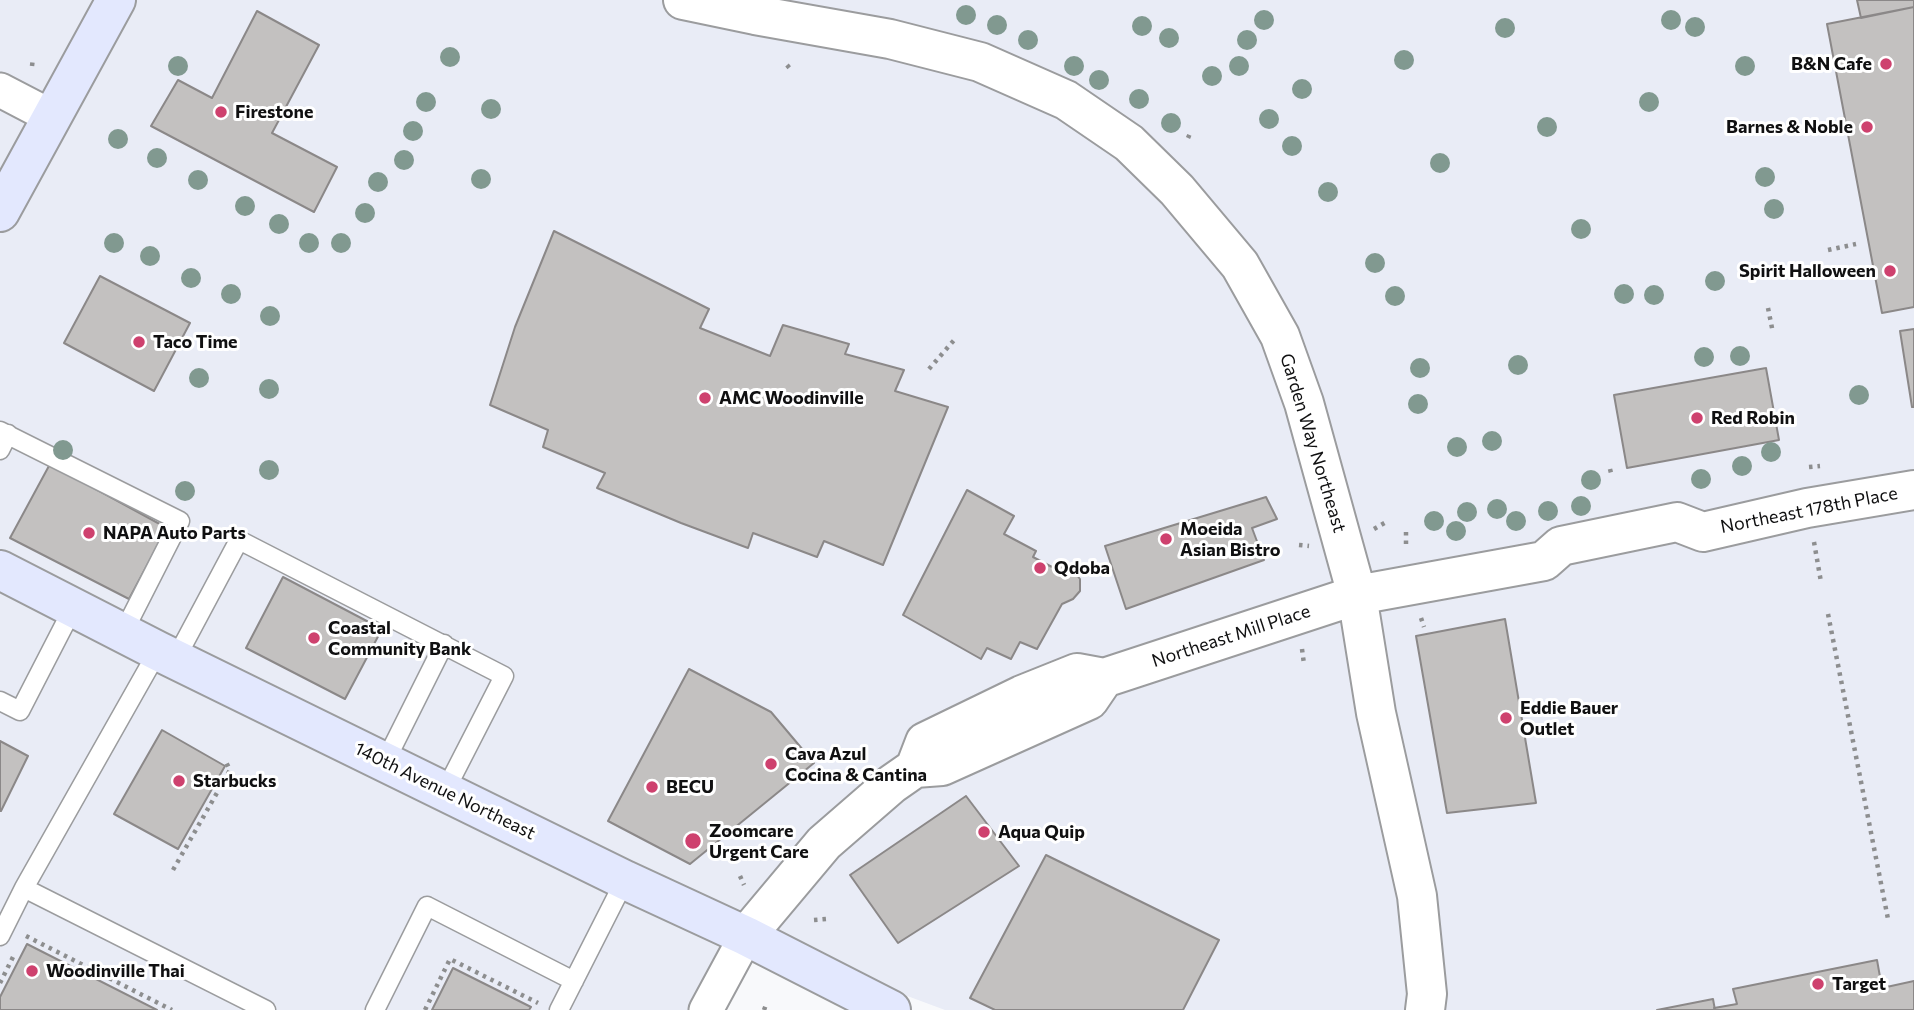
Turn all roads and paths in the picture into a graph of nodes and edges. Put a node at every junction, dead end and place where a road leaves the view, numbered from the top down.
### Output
1 (116, 0) edge
2 (683, 0) edge
3 (33, 58) dead end
4 (787, 65) dead end
5 (32, 66) dead end
6 (792, 71) dead end
7 (0, 90) edge
8 (52, 117) junction
9 (1191, 131) dead end
10 (1188, 138) dead end
11 (0, 212) edge
12 (1856, 244) dead end
13 (1828, 250) dead end
14 (1768, 308) dead end
15 (1773, 333) dead end
16 (955, 339) dead end
17 (929, 369) dead end
18 (3, 438) edge
19 (1820, 466) dead end
20 (1809, 467) dead end
21 (1610, 469) dead end
22 (1612, 477) dead end
23 (1914, 490) edge
24 (1388, 521) dead end
25 (1374, 530) dead end
26 (1406, 532) dead end
27 (1814, 542) dead end
28 (1299, 545) dead end
29 (1406, 545) dead end
30 (1310, 546) dead end
31 (0, 570) edge
32 (1821, 582) dead end
33 (1357, 595) junction
34 (73, 608) junction
35 (1828, 614) dead end
36 (1421, 618) dead end
37 (1424, 627) dead end
38 (123, 633) junction
39 (444, 644) junction
40 (1302, 649) dead end
41 (166, 655) junction
42 (1304, 664) dead end
43 (0, 701) edge
44 (225, 760) dead end
45 (385, 762) junction
46 (445, 791) junction
47 (173, 870) dead end
48 (740, 876) dead end
49 (625, 880) junction
50 (744, 885) dead end
51 (24, 888) junction
52 (825, 919) dead end
53 (1888, 919) dead end
54 (814, 920) dead end
55 (24, 935) dead end
56 (0, 936) edge
57 (746, 936) junction
58 (18, 947) dead end
59 (574, 981) junction
60 (0, 982) edge
61 (767, 1002) dead end
62 (552, 1008) edge
63 (172, 1010) edge
64 (265, 1010) edge
65 (375, 1010) edge
66 (425, 1010) edge
67 (706, 1010) edge
68 (764, 1010) edge
69 (891, 1010) edge
70 (1424, 1010) edge

1 - 8 main road
2 - 33 street, Garden Way Northeast
3 - 5 path
4 - 6 path
7 - 8 street
8 - 11 main road
9 - 10 path
12 - 13 path
14 - 15 path
16 - 17 path
18 - 38 lane
19 - 20 path
21 - 22 path
23 - 33 street, Northeast 178th Place
24 - 25 path
26 - 29 path
27 - 32 path
28 - 30 path
31 - 34 main road, 140th Avenue Northeast
33 - 57 street, Northeast Mill Place
33 - 70 street, Garden Way Northeast
34 - 38 main road, 140th Avenue Northeast
34 - 43 lane
35 - 53 path
36 - 37 path
38 - 41 main road, 140th Avenue Northeast
39 - 41 lane
39 - 45 lane
39 - 46 lane
40 - 42 path
41 - 45 main road, 140th Avenue Northeast
41 - 51 lane
44 - 47 path
45 - 46 main road, 140th Avenue Northeast
46 - 49 main road, 140th Avenue Northeast
48 - 50 path
49 - 57 main road, 140th Avenue Northeast
49 - 59 lane
51 - 56 lane
51 - 64 lane
52 - 54 path
55 - 63 path
57 - 67 street
57 - 69 main road, 140th Avenue Northeast
58 - 60 path
59 - 62 lane
59 - 65 lane
61 - 68 path
62 - 66 path

